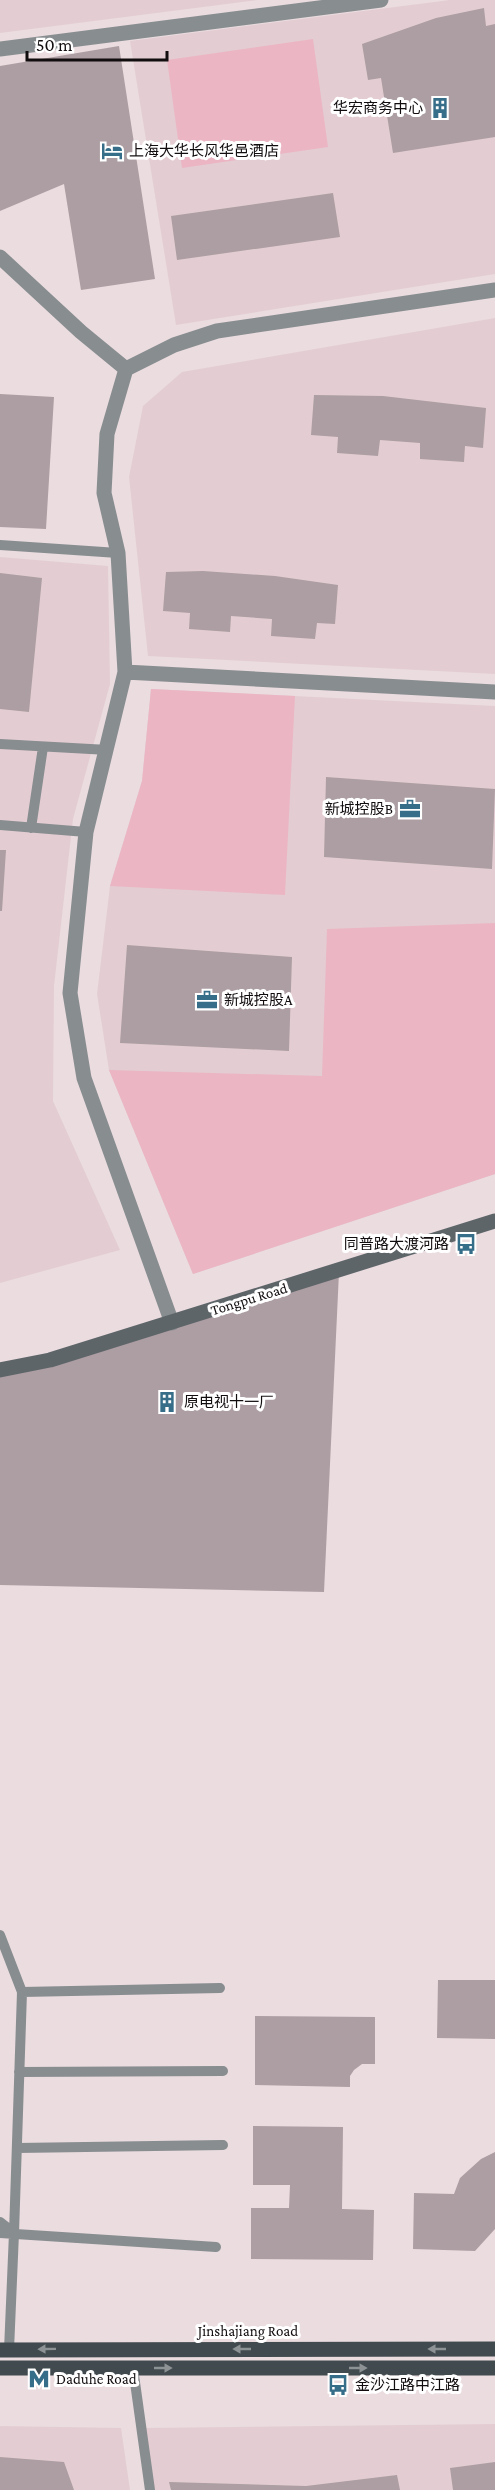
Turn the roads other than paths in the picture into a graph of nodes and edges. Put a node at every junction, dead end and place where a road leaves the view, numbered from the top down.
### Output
1 (381, 0) edge
2 (0, 49) edge
3 (0, 257) edge
4 (495, 290) edge
5 (126, 369) junction
6 (0, 545) edge
7 (118, 553) junction
8 (125, 672) junction
9 (495, 692) edge
10 (0, 744) edge
11 (43, 747) junction
12 (108, 750) junction
13 (0, 825) edge
14 (31, 828) junction
15 (86, 832) junction
16 (495, 1221) edge
17 (172, 1323) junction
18 (0, 1370) edge
19 (0, 1935) edge
20 (220, 1988) dead end
21 (22, 1992) junction
22 (223, 2071) dead end
23 (20, 2072) junction
24 (224, 2145) dead end
25 (17, 2148) junction
26 (0, 2222) edge
27 (0, 2233) edge
28 (14, 2233) junction
29 (216, 2247) dead end
30 (495, 2349) edge
31 (5, 2350) edge
32 (0, 2368) edge
33 (134, 2368) junction
34 (495, 2368) edge
35 (150, 2490) edge

1 - 2 street
3 - 5 street
4 - 5 street
5 - 7 street
6 - 7 lane
7 - 8 street
8 - 9 street
8 - 12 street
10 - 11 lane
11 - 12 lane
11 - 14 lane
12 - 15 street
13 - 14 lane
14 - 15 lane
15 - 17 street
16 - 17 street, Tongpu Road
17 - 18 street, Tongpu Road
19 - 21 lane
20 - 21 lane
21 - 23 lane
22 - 23 lane
23 - 25 lane
24 - 25 lane
25 - 28 lane
26 - 28 lane
27 - 28 lane
28 - 29 lane
28 - 31 lane
30 -> 31 main road, Jinshajiang Road
32 - 33 main road
33 -> 34 main road
33 - 35 lane

